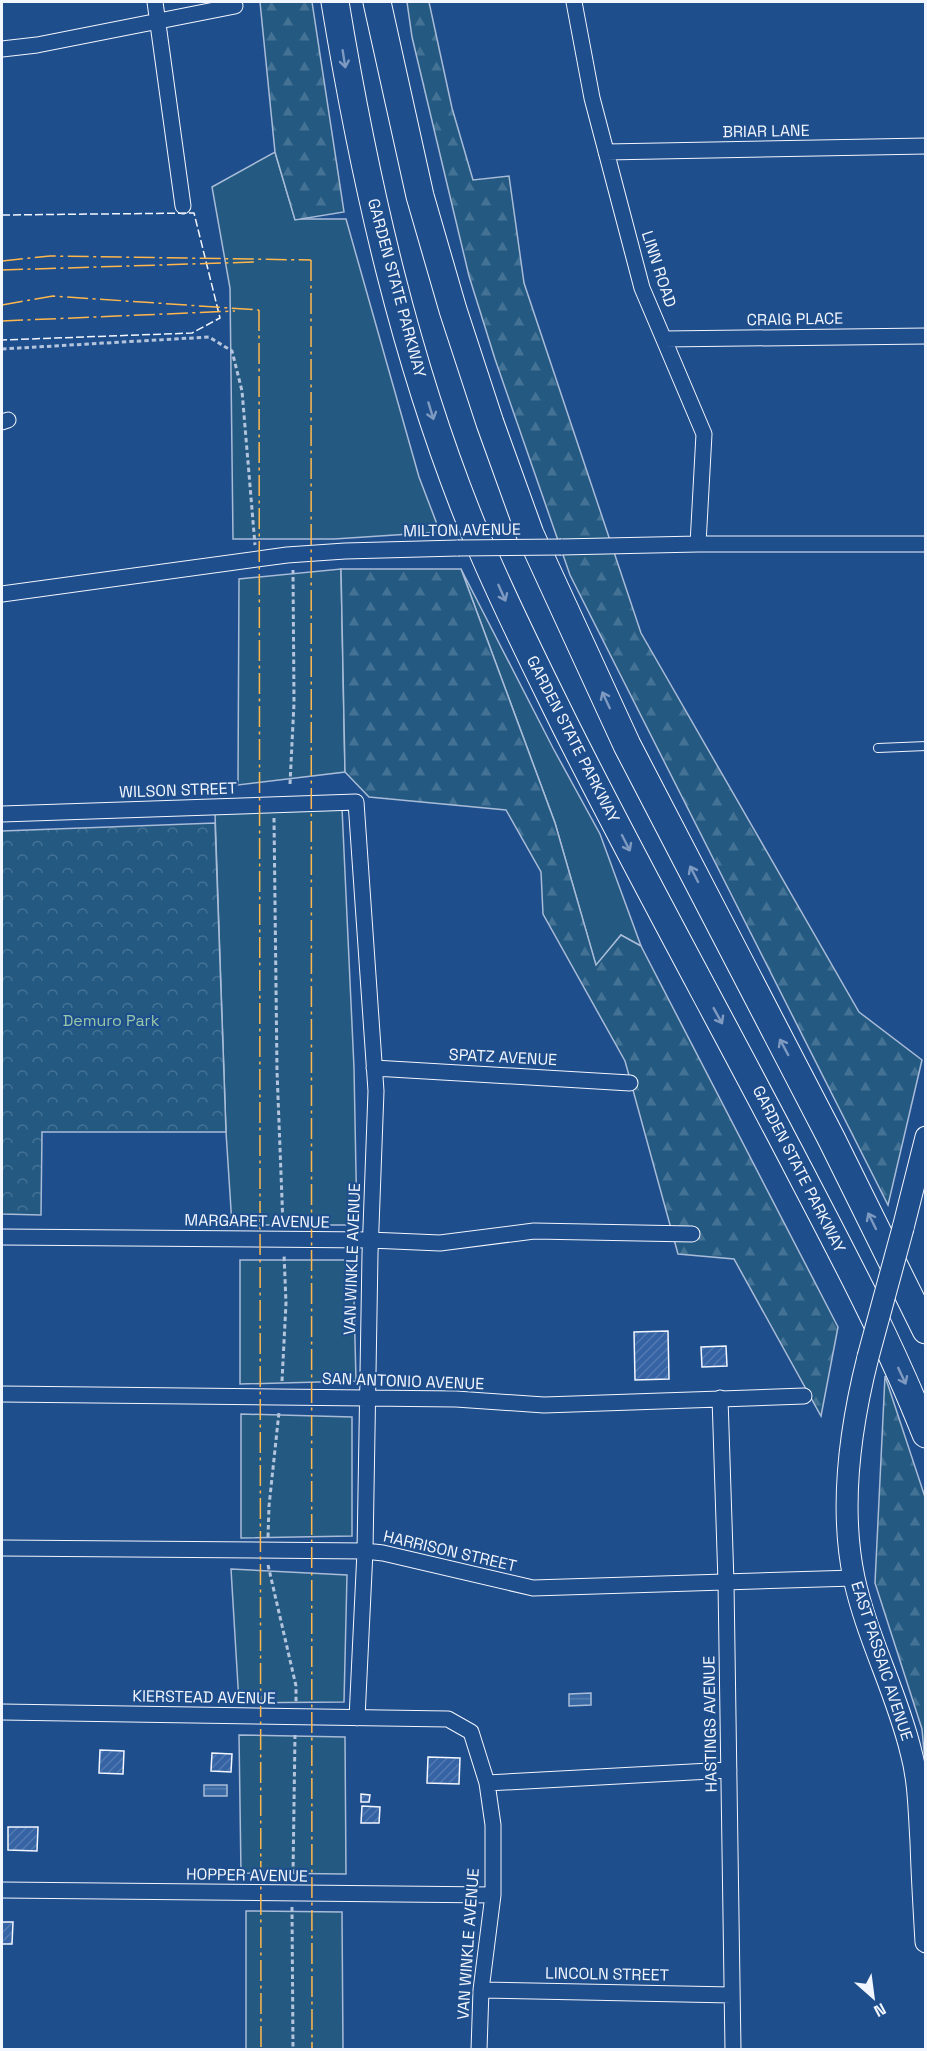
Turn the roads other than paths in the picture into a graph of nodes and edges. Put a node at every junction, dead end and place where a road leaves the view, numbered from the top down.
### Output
1 (155, 2) edge
2 (335, 2) edge
3 (377, 2) edge
4 (574, 2) edge
5 (235, 6) dead end
6 (158, 21) junction
7 (2, 49) edge
8 (926, 146) edge
9 (606, 152) junction
10 (183, 206) dead end
11 (926, 336) edge
12 (664, 339) junction
13 (698, 544) junction
14 (926, 544) edge
15 (2, 594) edge
16 (926, 746) edge
17 (878, 748) dead end
18 (356, 802) joint
19 (2, 814) edge
20 (374, 1068) junction
21 (630, 1083) dead end
22 (926, 1137) edge
23 (692, 1234) dead end
24 (2, 1237) edge
25 (370, 1240) junction
26 (926, 1330) edge
27 (2, 1394) edge
28 (804, 1396) dead end
29 (367, 1397) junction
30 (720, 1398) junction
31 (926, 1434) edge
32 (2, 1548) edge
33 (365, 1551) junction
34 (854, 1578) junction
35 (726, 1583) junction
36 (2, 1712) edge
37 (357, 1718) junction
38 (406, 1719) joint
39 (729, 1770) junction
40 (487, 1783) junction
41 (2, 1890) edge
42 (493, 1895) junction
43 (926, 1942) edge
44 (481, 1990) junction
45 (732, 1995) junction
46 (479, 2049) edge
47 (733, 2049) edge

1 - 6 street
2 -> 31 highway, GARDEN STATE PARKWAY
26 -> 3 highway
4 - 9 street, LINN ROAD
5 - 6 street
6 - 7 street
6 - 10 street
8 - 9 street, BRIAR LANE
9 - 12 street, LINN ROAD
11 - 12 street, CRAIG PLACE
12 - 13 street, LINN ROAD
13 - 14 street, MILTON AVENUE
13 - 15 street, MILTON AVENUE, bridge
16 - 17 lane
18 - 19 street, WILSON STREET
18 - 20 street, VAN WINKLE AVENUE
20 - 21 street, SPATZ AVENUE
20 - 25 street, VAN WINKLE AVENUE
22 - 34 main road, EAST PASSAIC AVENUE, bridge
23 - 25 street, MARGARET AVENUE
24 - 25 street, MARGARET AVENUE
25 - 29 street, VAN WINKLE AVENUE
27 - 29 street, SAN ANTONIO AVENUE
28 - 30 street, SAN ANTONIO AVENUE
29 - 30 street, SAN ANTONIO AVENUE
29 - 33 street, VAN WINKLE AVENUE
30 - 35 street, HASTINGS AVENUE
32 - 33 street, HARRISON STREET
33 - 35 street, HARRISON STREET
33 - 37 street, VAN WINKLE AVENUE
34 - 35 street, HARRISON STREET
34 - 43 main road, EAST PASSAIC AVENUE
35 - 39 street, HASTINGS AVENUE
36 - 37 street, KIERSTEAD AVENUE
37 - 38 street, KIERSTEAD AVENUE
38 - 40 street, VAN WINKLE AVENUE
39 - 40 street
39 - 45 street, HASTINGS AVENUE
40 - 42 street, VAN WINKLE AVENUE
41 - 42 street, HOPPER AVENUE
42 - 44 street, VAN WINKLE AVENUE
44 - 45 street, LINCOLN STREET
44 - 46 street, VAN WINKLE AVENUE
45 - 47 street, HASTINGS AVENUE

